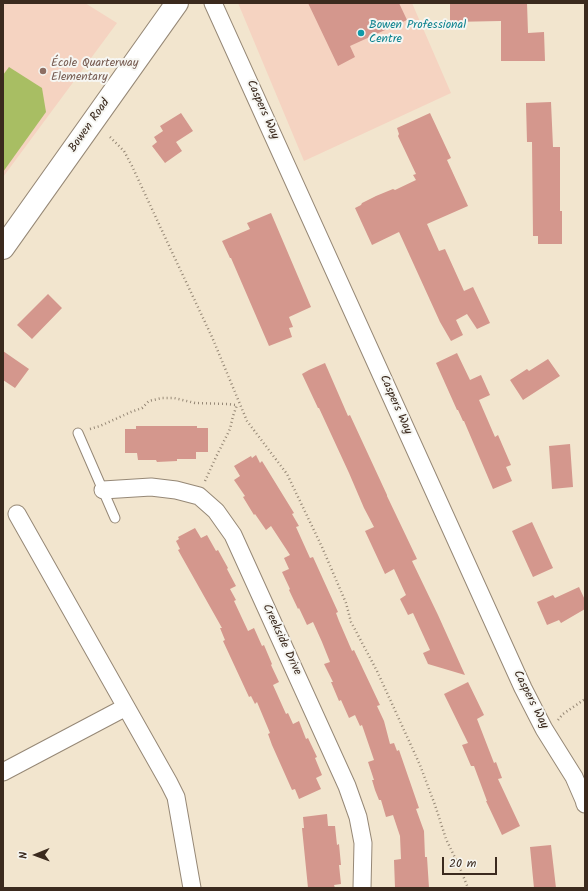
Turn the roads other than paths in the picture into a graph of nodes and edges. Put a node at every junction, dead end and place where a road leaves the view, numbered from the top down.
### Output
1 (178, 3) edge
2 (212, 3) edge
3 (3, 248) edge
4 (78, 433) dead end
5 (103, 490) junction
6 (17, 514) dead end
7 (115, 518) dead end
8 (126, 707) junction
9 (3, 772) edge
10 (585, 804) edge
11 (192, 888) edge
12 (362, 888) edge

1 - 3 main road, Bowen Road
2 - 10 street, Caspers Way
4 - 5 lane
5 - 7 lane
5 - 12 street, Creekside Drive
6 - 8 street
8 - 9 street
8 - 11 street

